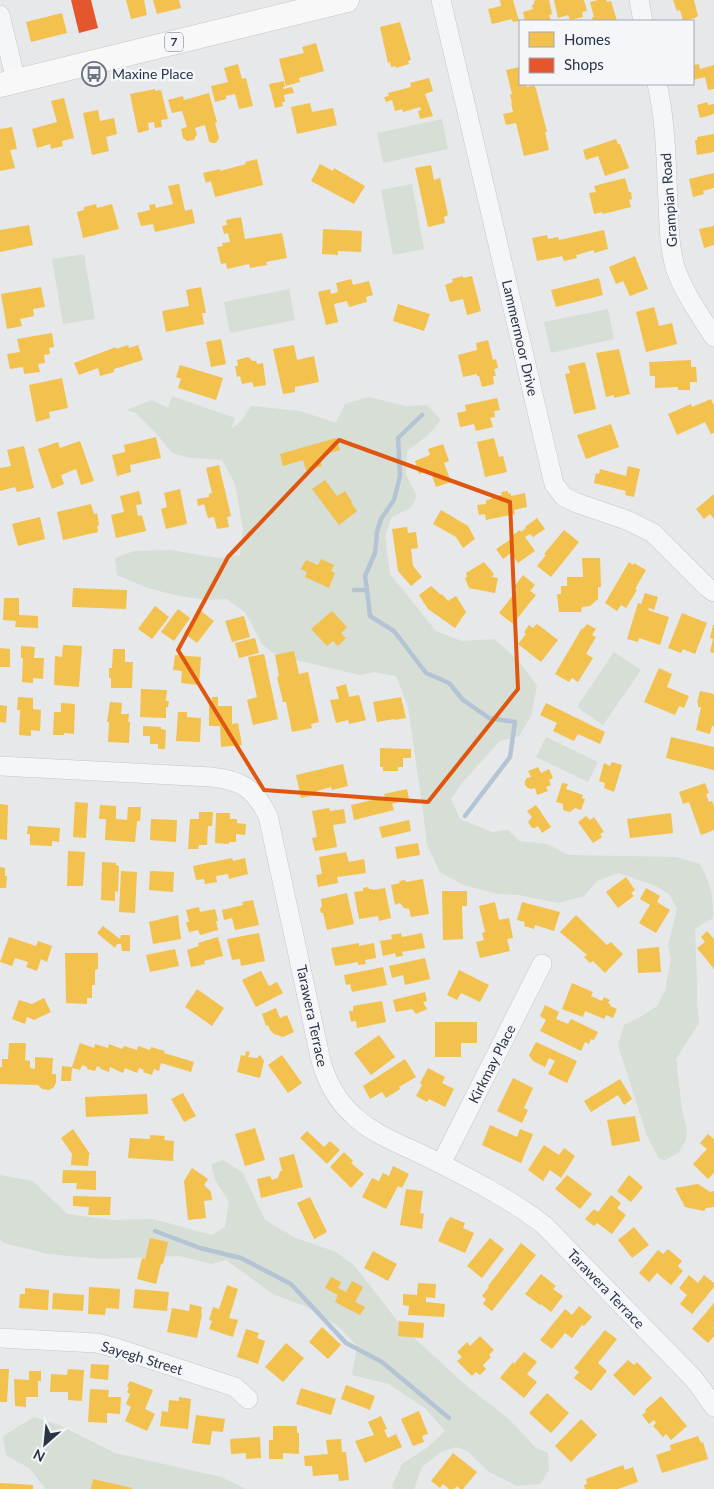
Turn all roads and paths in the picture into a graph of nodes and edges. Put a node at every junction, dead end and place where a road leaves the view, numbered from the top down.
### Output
1 (348, 0) edge
2 (441, 0) edge
3 (639, 0) edge
4 (0, 14) edge
5 (643, 20) edge
6 (8, 83) edge
7 (657, 85) edge
8 (714, 337) edge
9 (714, 592) edge
10 (0, 766) edge
11 (542, 964) dead end
12 (441, 1164) junction
13 (0, 1338) edge
14 (248, 1399) dead end
15 (714, 1407) edge

1 - 6 main road, 7
2 - 9 street, Lammermoor Drive
3 - 5 street
4 - 6 street
7 - 8 street, Grampian Road
10 - 12 street, Tarawera Terrace
11 - 12 street, Kirkmay Place
12 - 15 street, Tarawera Terrace
13 - 14 street, Sayegh Street

